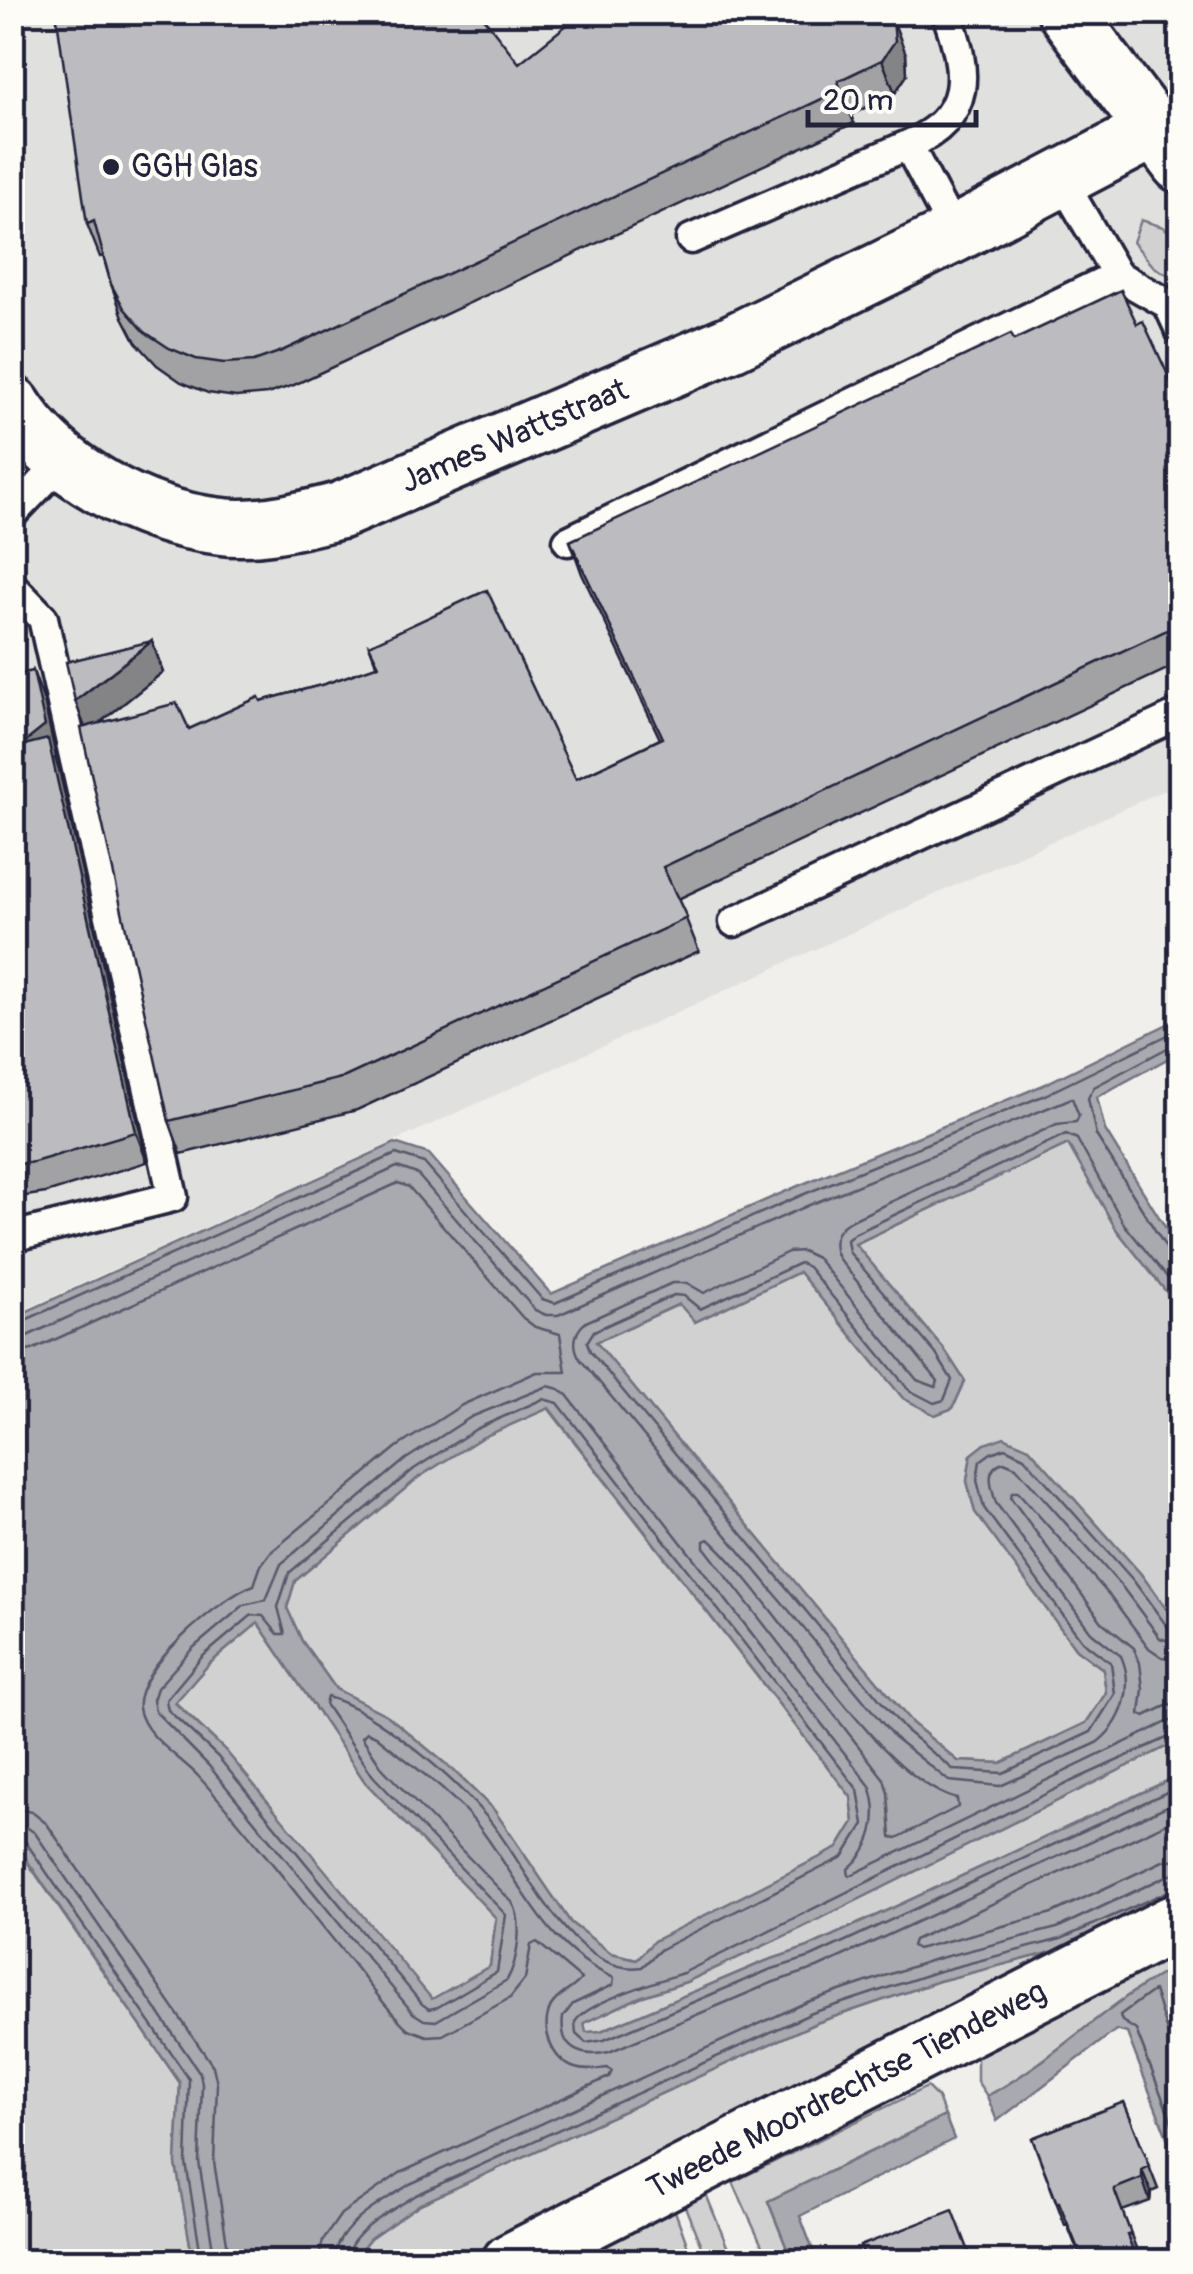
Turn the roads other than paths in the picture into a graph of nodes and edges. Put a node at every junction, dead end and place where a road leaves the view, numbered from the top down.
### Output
1 (946, 12) edge
2 (1066, 12) edge
3 (908, 145) junction
4 (1168, 147) edge
5 (1060, 178) junction
6 (955, 234) junction
7 (692, 239) dead end
8 (1117, 275) junction
9 (1180, 330) edge
10 (12, 404) edge
11 (64, 460) junction
12 (12, 514) edge
13 (568, 541) edge
14 (12, 586) edge
15 (1180, 714) edge
16 (734, 922) dead end
17 (12, 1237) edge
18 (1180, 1920) edge
19 (510, 2262) edge

1 - 3 lane
2 - 4 street
3 - 6 lane
3 - 7 lane
4 - 5 street, James Wattstraat
5 - 6 street, James Wattstraat
5 - 8 lane
6 - 11 street, James Wattstraat
8 - 9 lane
8 - 13 lane
10 - 11 street, James Wattstraat
11 - 12 lane
14 - 17 lane
15 - 16 lane
18 - 19 street, Tweede Moordrechtse Tiendeweg

